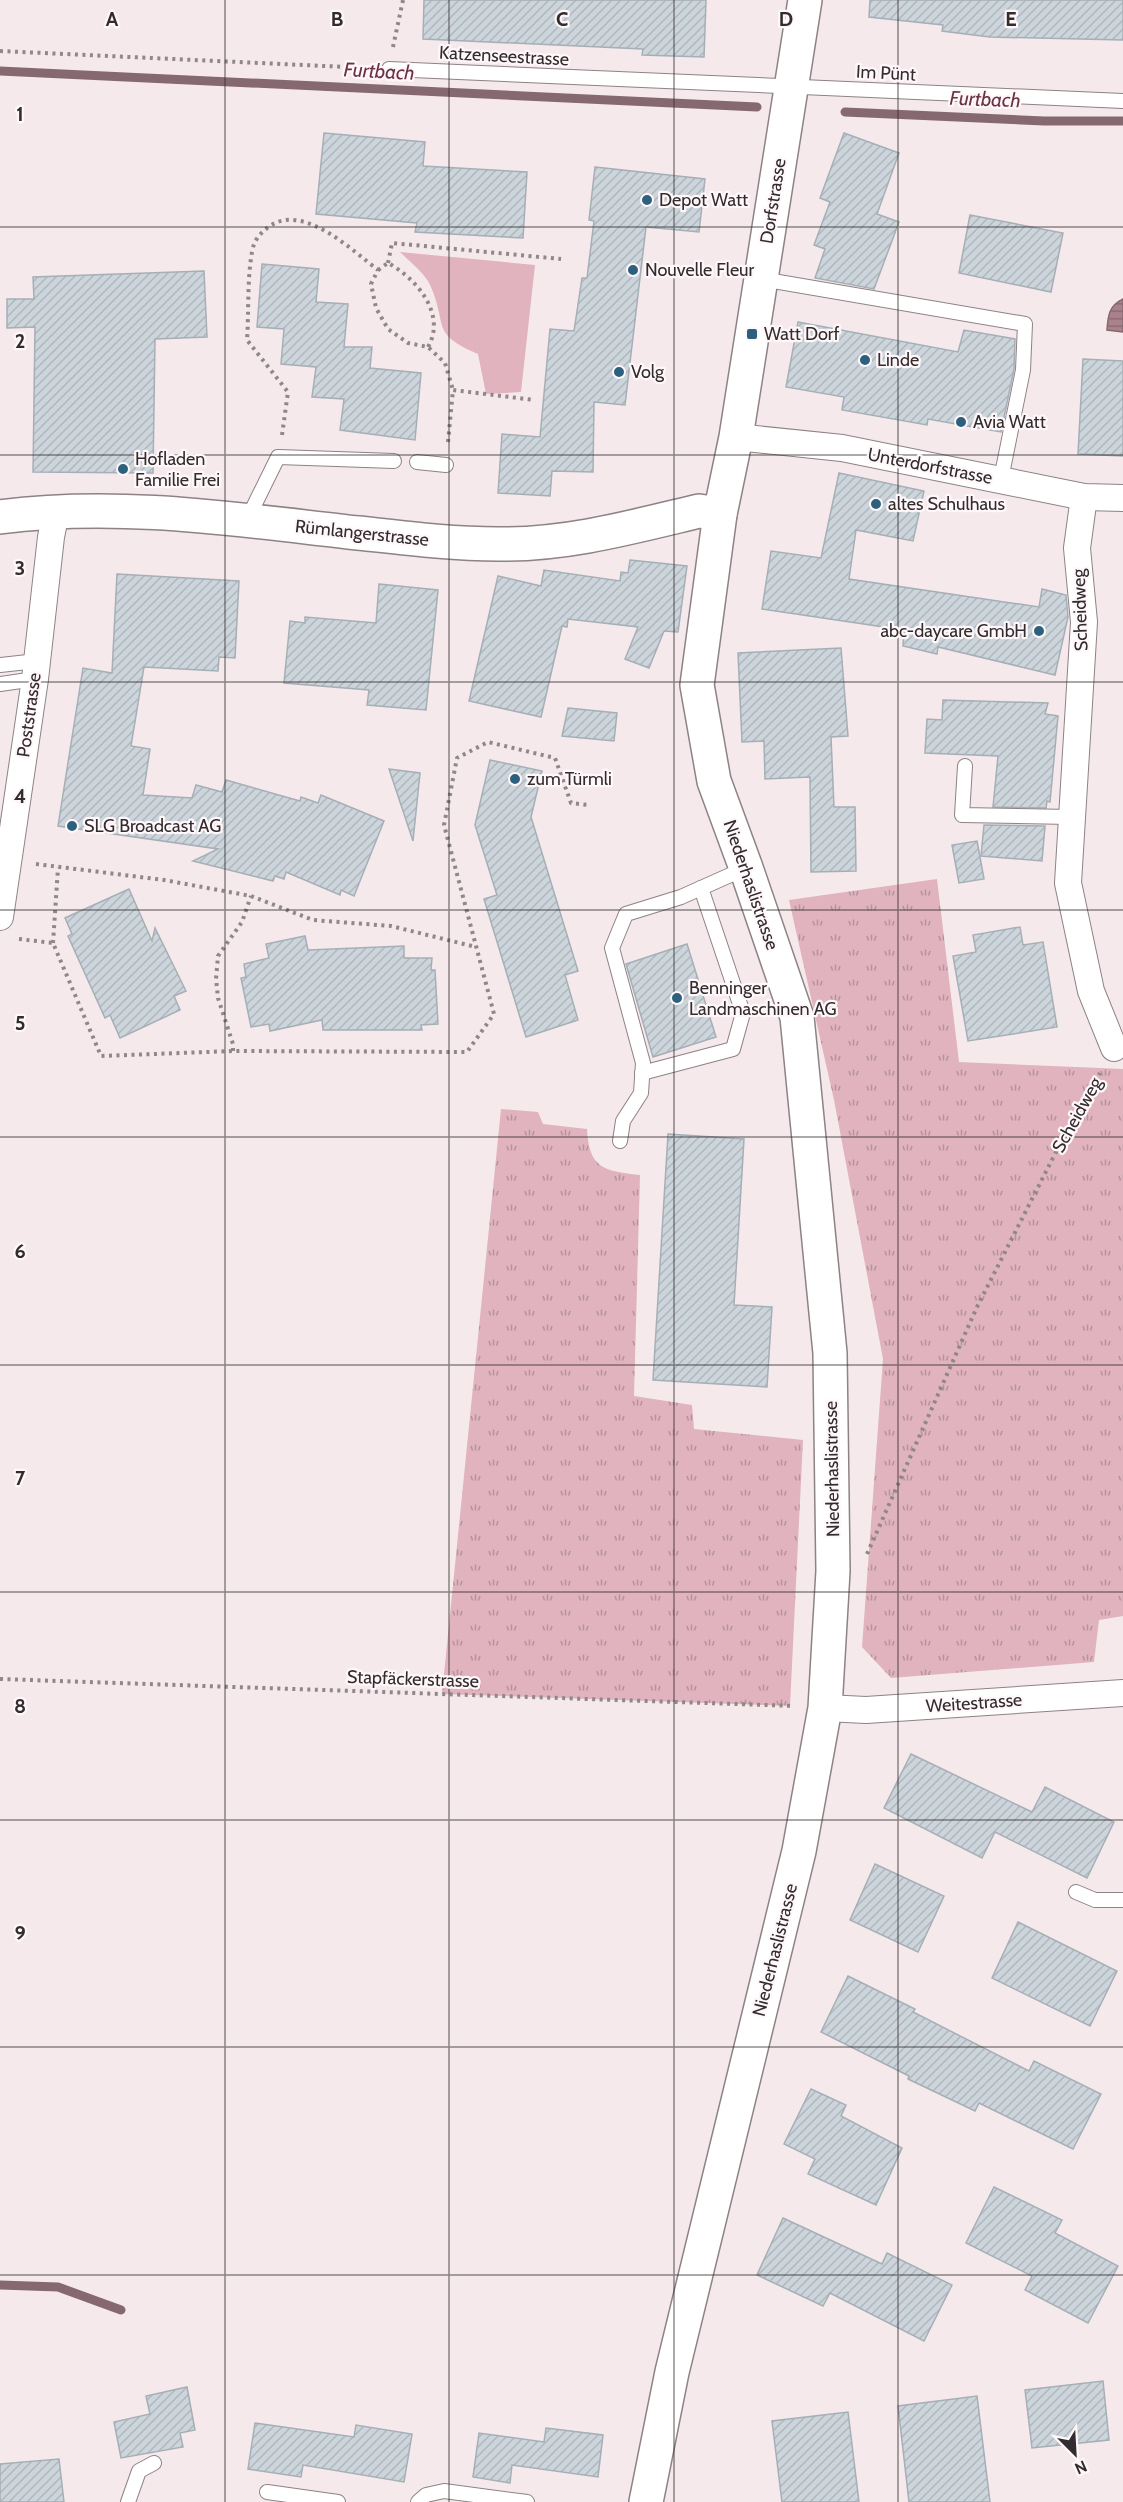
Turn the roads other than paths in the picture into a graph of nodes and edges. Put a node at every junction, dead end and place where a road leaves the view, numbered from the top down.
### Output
1 (805, 0) edge
2 (389, 69) road end
3 (791, 87) junction
4 (1123, 101) edge
5 (761, 279) junction
6 (736, 437) junction
7 (394, 460) dead end
8 (417, 462) dead end
9 (446, 465) road end
10 (1001, 480) junction
11 (1084, 497) junction
12 (1123, 498) edge
13 (56, 512) junction
14 (720, 514) junction
15 (0, 517) edge
16 (247, 520) junction
17 (0, 665) edge
18 (36, 670) junction
19 (0, 684) edge
20 (965, 766) dead end
21 (1072, 817) junction
22 (746, 868) junction
23 (701, 888) junction
24 (5, 928) edge
25 (1114, 1048) road end
26 (642, 1073) junction
27 (621, 1142) dead end
28 (1123, 1693) edge
29 (825, 1707) junction
30 (1076, 1892) dead end
31 (1123, 1899) edge
32 (154, 2463) dead end
33 (267, 2492) dead end
34 (128, 2502) edge
35 (338, 2502) edge
36 (418, 2502) edge
37 (527, 2502) edge
38 (646, 2502) edge

1 - 3 street, Dorfstrasse
2 - 3 lane, Katzenseestrasse
3 - 4 lane, Im Pünt
3 - 5 street, Dorfstrasse
5 - 6 street, Dorfstrasse
5 - 10 lane
6 - 10 street, Unterdorfstrasse
6 - 14 street, Niederhaslistrasse
7 - 16 lane
8 - 9 lane
10 - 11 street, Unterdorfstrasse
11 - 12 street, Unterdorfstrasse
11 - 21 street, Scheidweg
13 - 15 street, Rümlangerstrasse
13 - 16 street, Rümlangerstrasse
13 - 18 street, Poststrasse
14 - 16 street, Rümlangerstrasse
14 - 22 street, Niederhaslistrasse
17 - 18 lane
18 - 19 lane
18 - 24 street, Poststrasse
20 - 21 lane
21 - 25 street, Scheidweg
22 - 23 lane
22 - 29 street, Niederhaslistrasse
23 - 26 lane
23 - 26 lane
26 - 27 lane
28 - 29 street, Weitestrasse
29 - 38 street, Niederhaslistrasse
30 - 31 lane
32 - 34 lane
33 - 35 lane
36 - 37 lane

